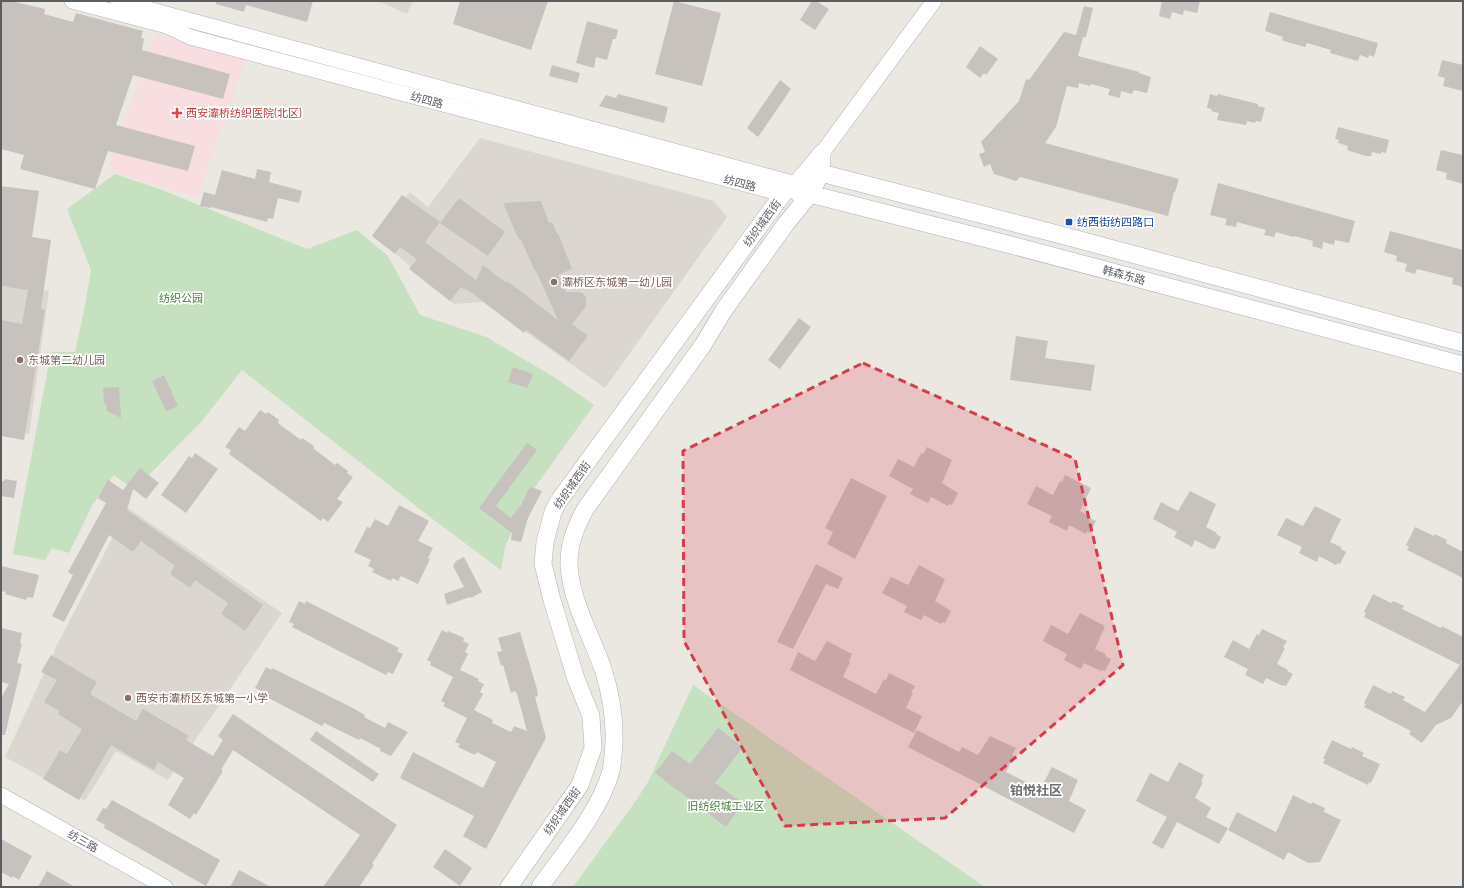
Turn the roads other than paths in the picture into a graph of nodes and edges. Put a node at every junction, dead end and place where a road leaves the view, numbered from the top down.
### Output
1 (72, 1) edge
2 (118, 1) edge
3 (934, 1) edge
4 (822, 153) junction
5 (821, 173) junction
6 (789, 189) junction
7 (810, 194) junction
8 (1463, 343) edge
9 (1463, 365) edge
10 (1, 795) edge
11 (165, 887) edge
12 (509, 887) edge
13 (540, 887) edge

1 - 6 street, 纺四路
2 - 6 street, 纺四路
3 - 4 street, 纺织城西街
4 - 5 main road, 纺织城西街
4 - 6 main road, 纺织城西街
5 - 6 main road
5 - 7 main road, 纺织城西街
5 - 8 main road, 韩森东路
6 - 7 main road, 韩森东路
6 - 12 main road, 纺织城西街
7 - 9 main road, 韩森东路
7 - 13 main road, 纺织城西街
10 - 11 street, 纺三路

